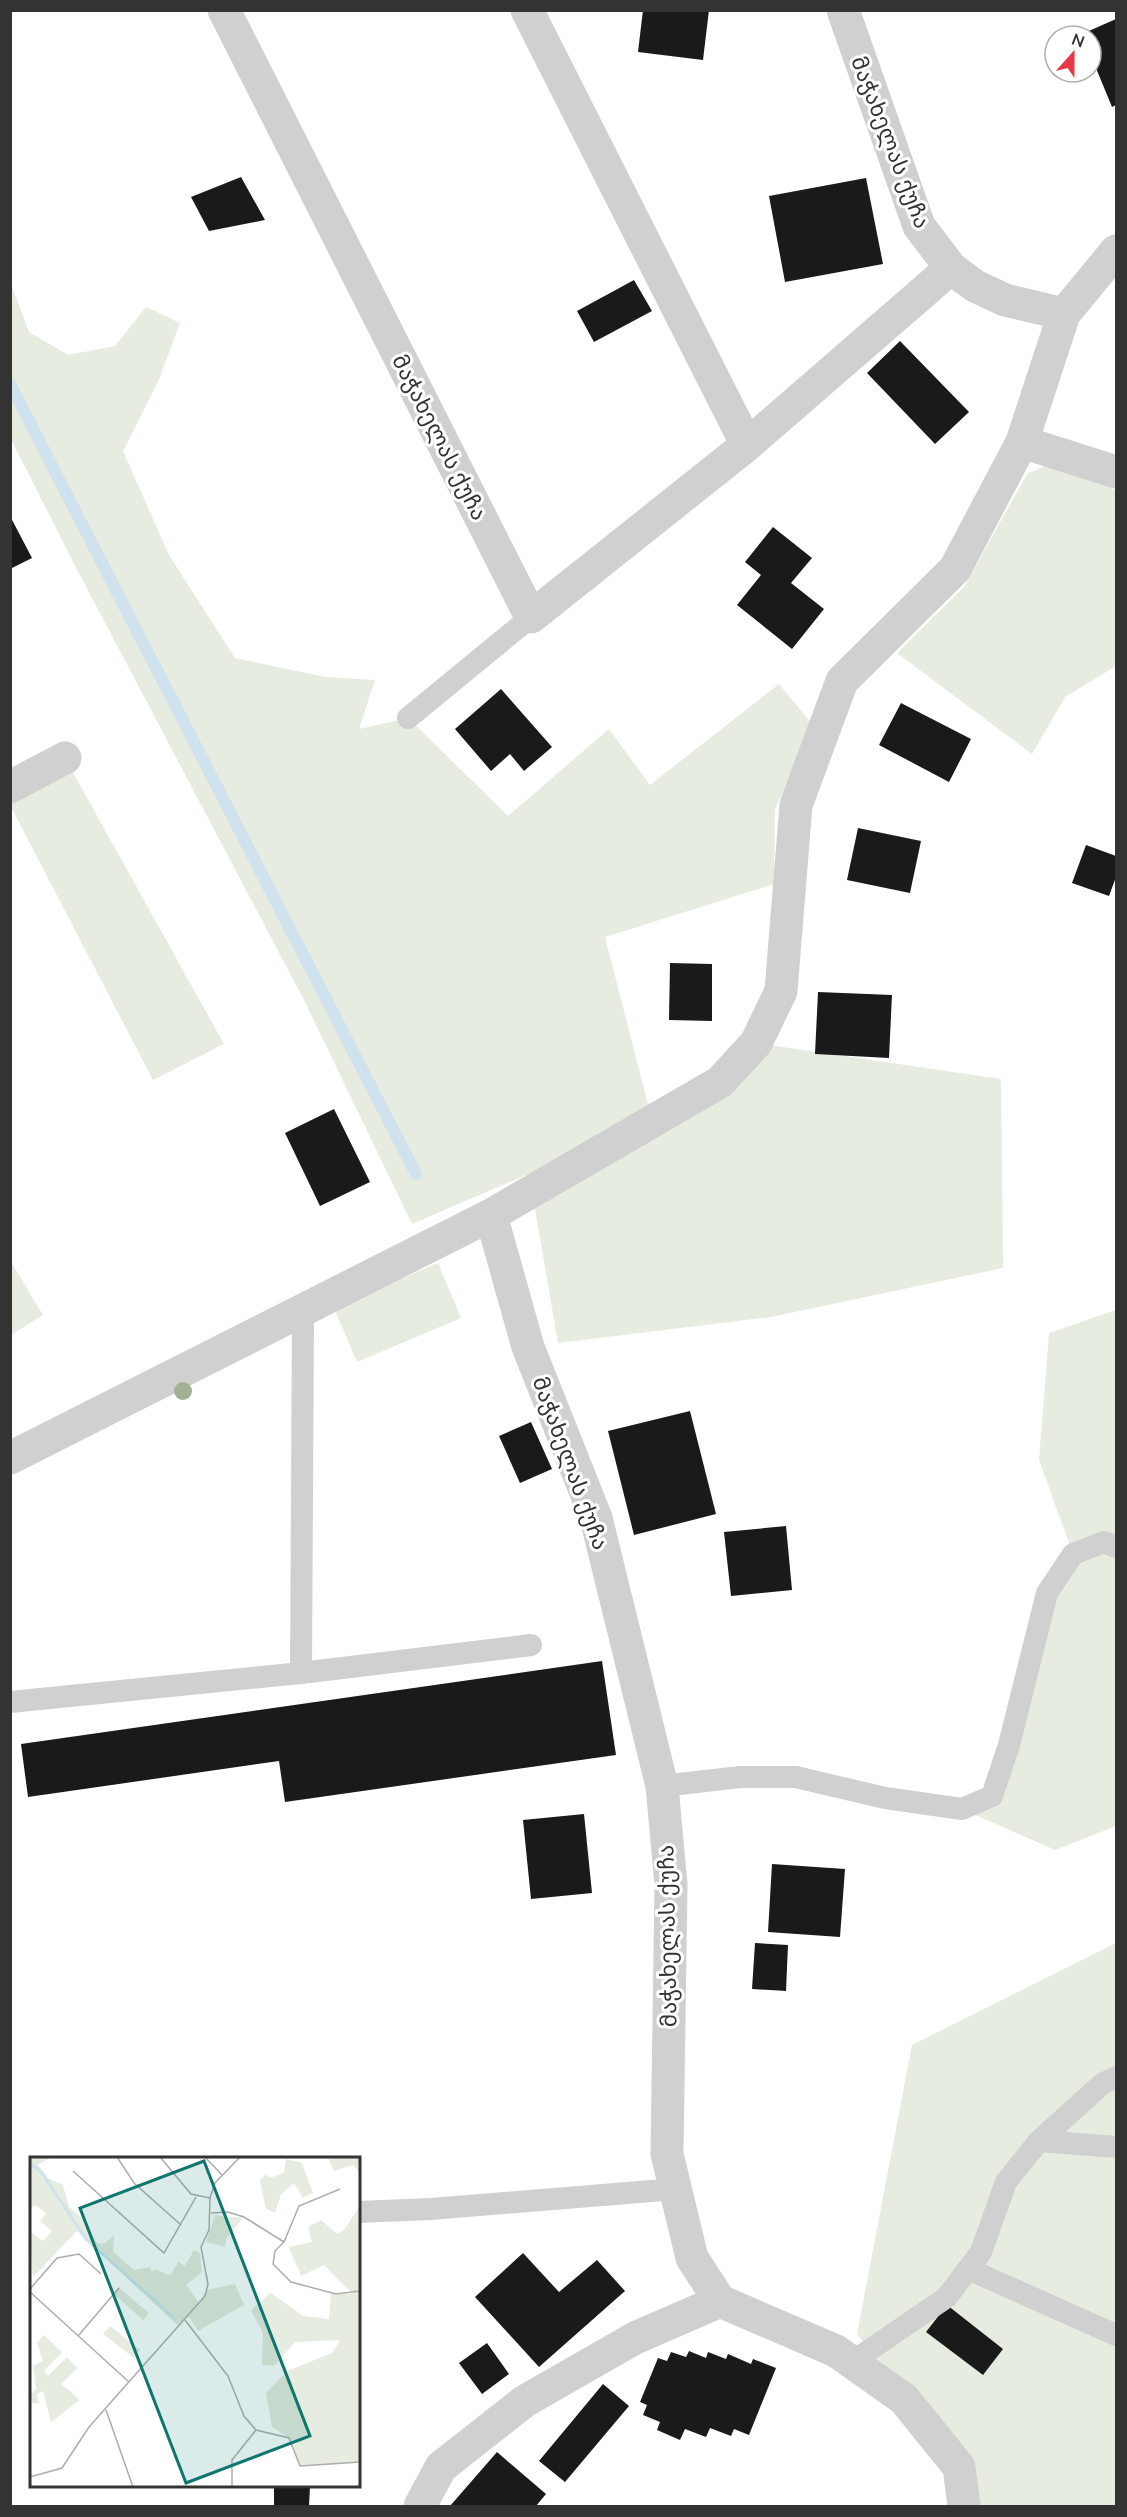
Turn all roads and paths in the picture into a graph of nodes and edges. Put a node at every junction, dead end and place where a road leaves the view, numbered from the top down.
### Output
1 (224, 10) edge
2 (527, 10) edge
3 (843, 10) edge
4 (1116, 251) edge
5 (951, 268) junction
6 (1064, 314) junction
7 (1022, 442) junction
8 (747, 445) junction
9 (1116, 472) edge
10 (531, 617) junction
11 (408, 718) dead end
12 (65, 758) dead end
13 (10, 787) edge
14 (491, 1215) junction
15 (303, 1311) junction
16 (10, 1458) edge
17 (1116, 1547) edge
18 (531, 1645) dead end
19 (301, 1673) junction
20 (10, 1702) edge
21 (662, 1786) junction
22 (1116, 2077) edge
23 (1040, 2141) junction
24 (1116, 2147) edge
25 (676, 2189) junction
26 (360, 2212) edge
27 (968, 2269) junction
28 (720, 2301) junction
29 (1116, 2335) edge
30 (852, 2362) junction
31 (420, 2506) edge
32 (964, 2506) edge

1 - 10 street, მაჭახელას ქუჩა
2 - 8 street
3 - 5 street, მაჭახელას ქუჩა
4 - 6 street
5 - 6 street, მაჭახელას ქუჩა
5 - 8 street
6 - 7 street
7 - 9 street
7 - 14 street
8 - 10 street
10 - 11 lane
12 - 13 street
14 - 15 street
14 - 21 street, მაჭახელას ქუჩა
15 - 16 street
15 - 19 lane
17 - 21 lane
18 - 19 lane
19 - 20 lane
21 - 25 street, მაჭახელას ქუჩა
22 - 23 lane
23 - 24 lane
23 - 27 lane
25 - 26 lane
25 - 28 street, მაჭახელას ქუჩა
27 - 29 lane
27 - 30 lane
28 - 30 street
28 - 31 street
30 - 32 street

